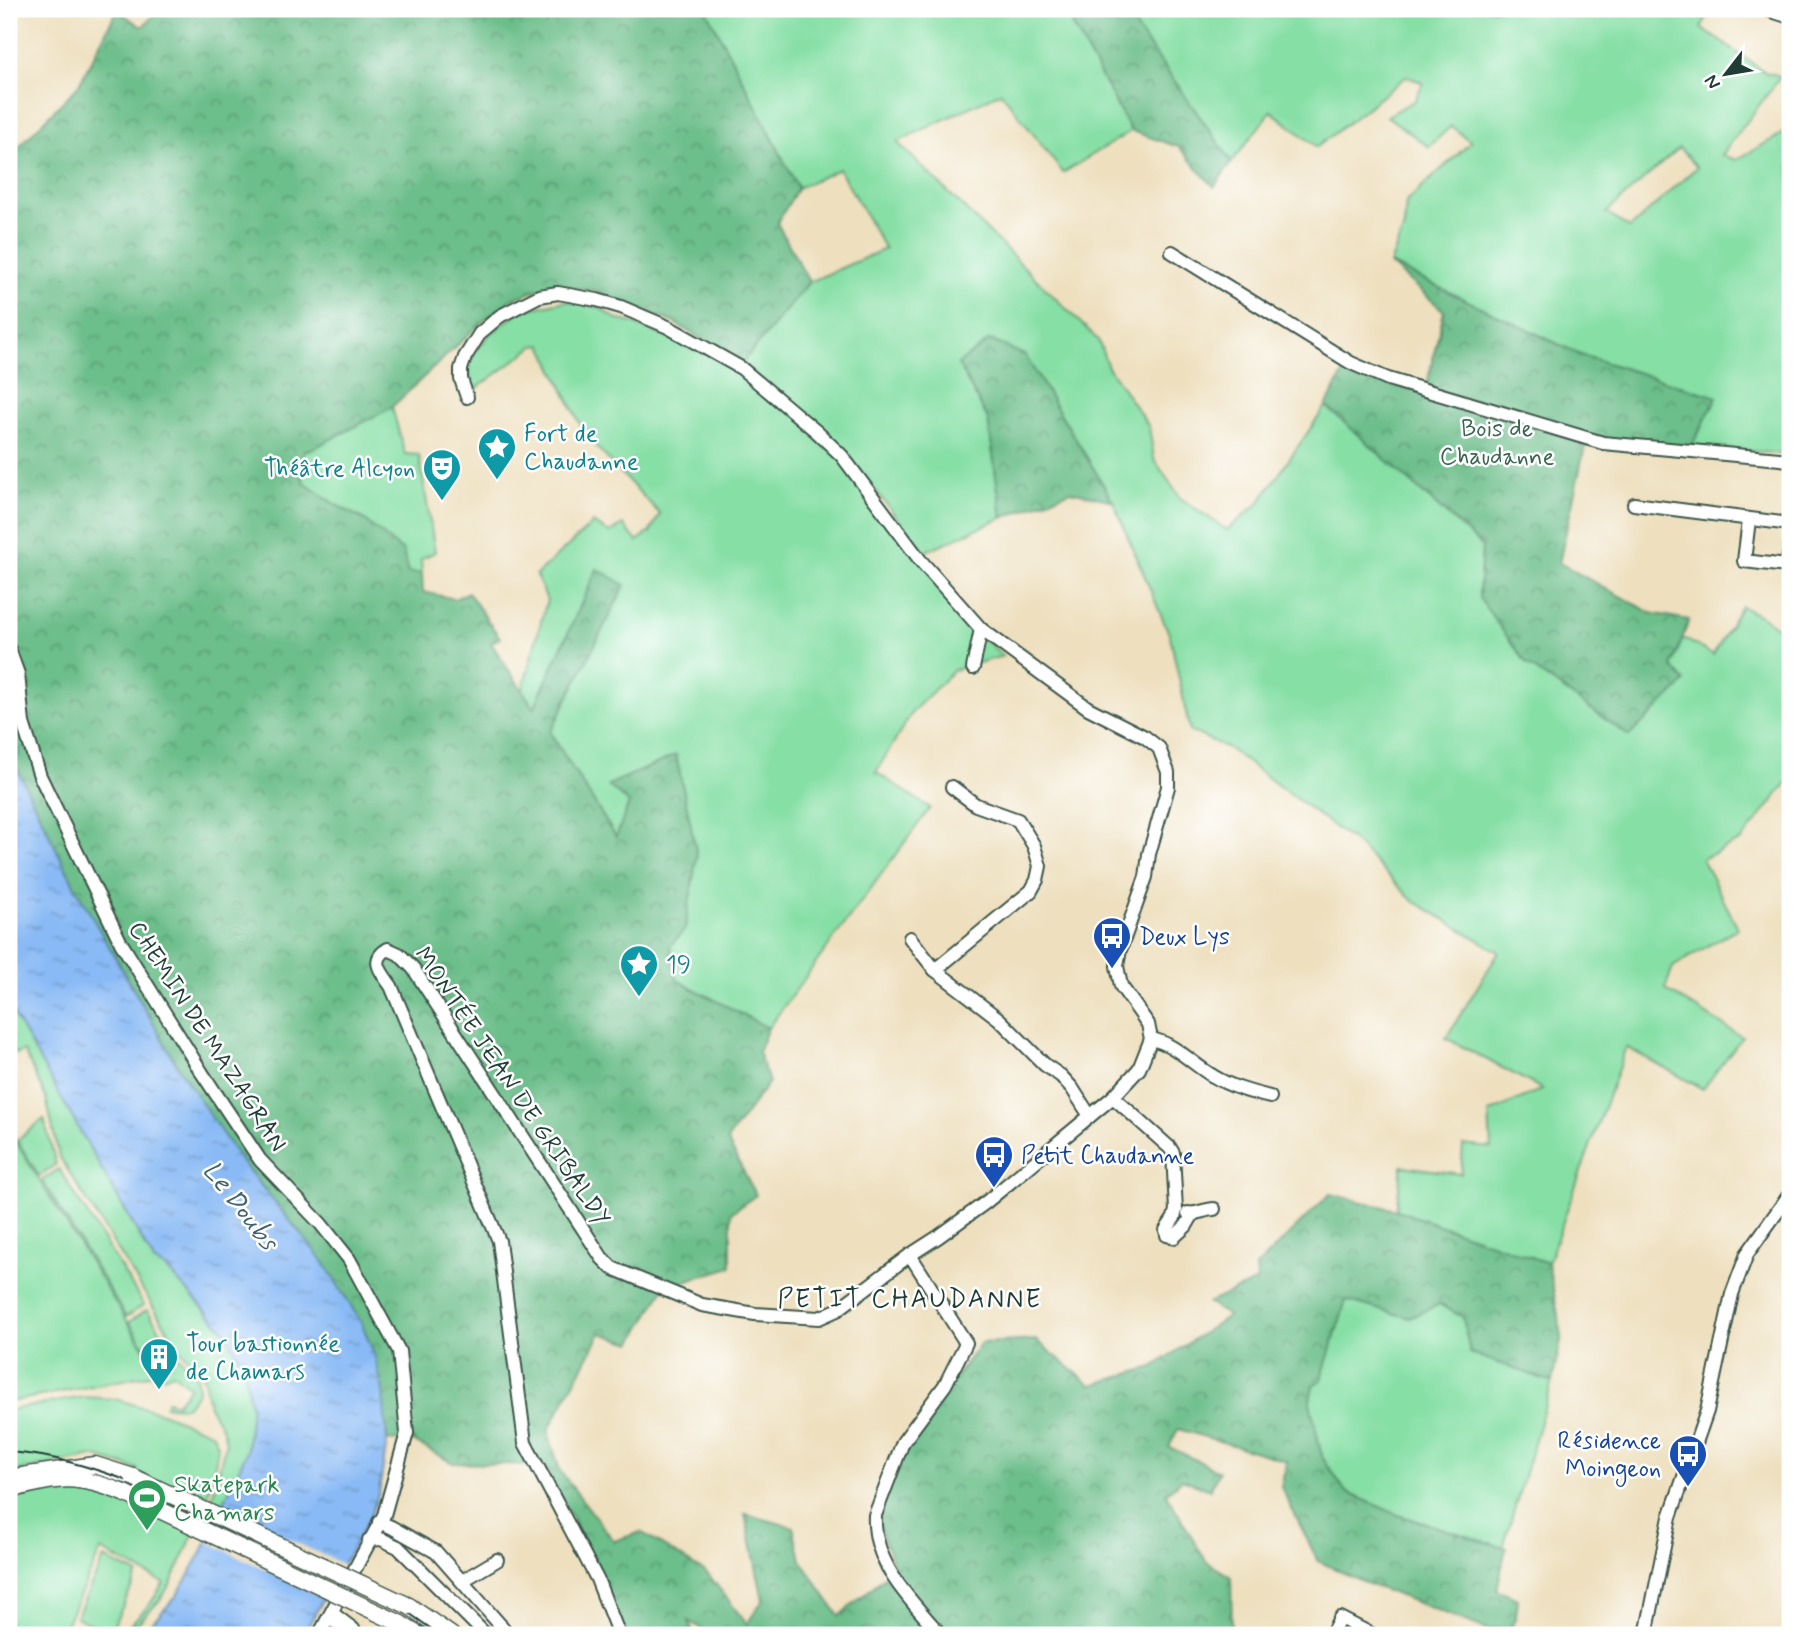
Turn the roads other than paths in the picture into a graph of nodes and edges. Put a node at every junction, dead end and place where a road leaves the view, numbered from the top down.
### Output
1 (1765, 9) edge
2 (1790, 17) edge
3 (1172, 252) dead end
4 (467, 397) dead end
5 (1790, 460) edge
6 (1633, 504) dead end
7 (1749, 520) junction
8 (1790, 524) edge
9 (1790, 545) edge
10 (981, 629) junction
11 (9, 649) edge
12 (973, 667) dead end
13 (952, 787) dead end
14 (910, 938) dead end
15 (935, 970) junction
16 (1152, 1039) junction
17 (1113, 1097) junction
18 (1270, 1097) dead end
19 (1090, 1116) junction
20 (1790, 1194) edge
21 (1214, 1209) dead end
22 (1177, 1210) junction
23 (1193, 1214) junction
24 (910, 1255) junction
25 (9, 1478) edge
26 (9, 1490) edge
27 (379, 1522) junction
28 (369, 1540) junction
29 (497, 1560) dead end
30 (462, 1581) junction
31 (331, 1616) junction
32 (358, 1632) edge
33 (319, 1635) edge
34 (418, 1635) edge
35 (451, 1635) edge
36 (486, 1635) edge
37 (509, 1635) edge
38 (619, 1635) edge
39 (941, 1635) edge
40 (1331, 1635) edge
41 (1373, 1635) edge
42 (1646, 1635) edge

1 - 2 street
3 - 5 street
4 - 10 street
6 - 7 street
7 - 8 street
7 - 9 street
10 - 12 street
10 - 16 street
11 - 27 street, CHEMIN DE MAZAGRAN
13 - 15 street
14 - 15 street
15 - 19 street
16 - 17 street
16 - 18 street
17 - 19 street
17 - 22 street
19 - 24 street
20 - 42 street
21 - 23 street
22 - 23 street
22 - 23 street
24 - 38 street, MONTÉE JEAN DE GRIBALDY
24 - 39 street
25 - 35 main road, bridge
26 - 34 main road, bridge
27 - 28 street, CHEMIN DE MAZAGRAN
27 - 30 street
28 - 31 street, CHEMIN DE MAZAGRAN
28 - 36 street
29 - 30 street
30 - 37 street
31 - 32 street
31 - 33 street, CHEMIN DE MAZAGRAN
40 - 41 street

